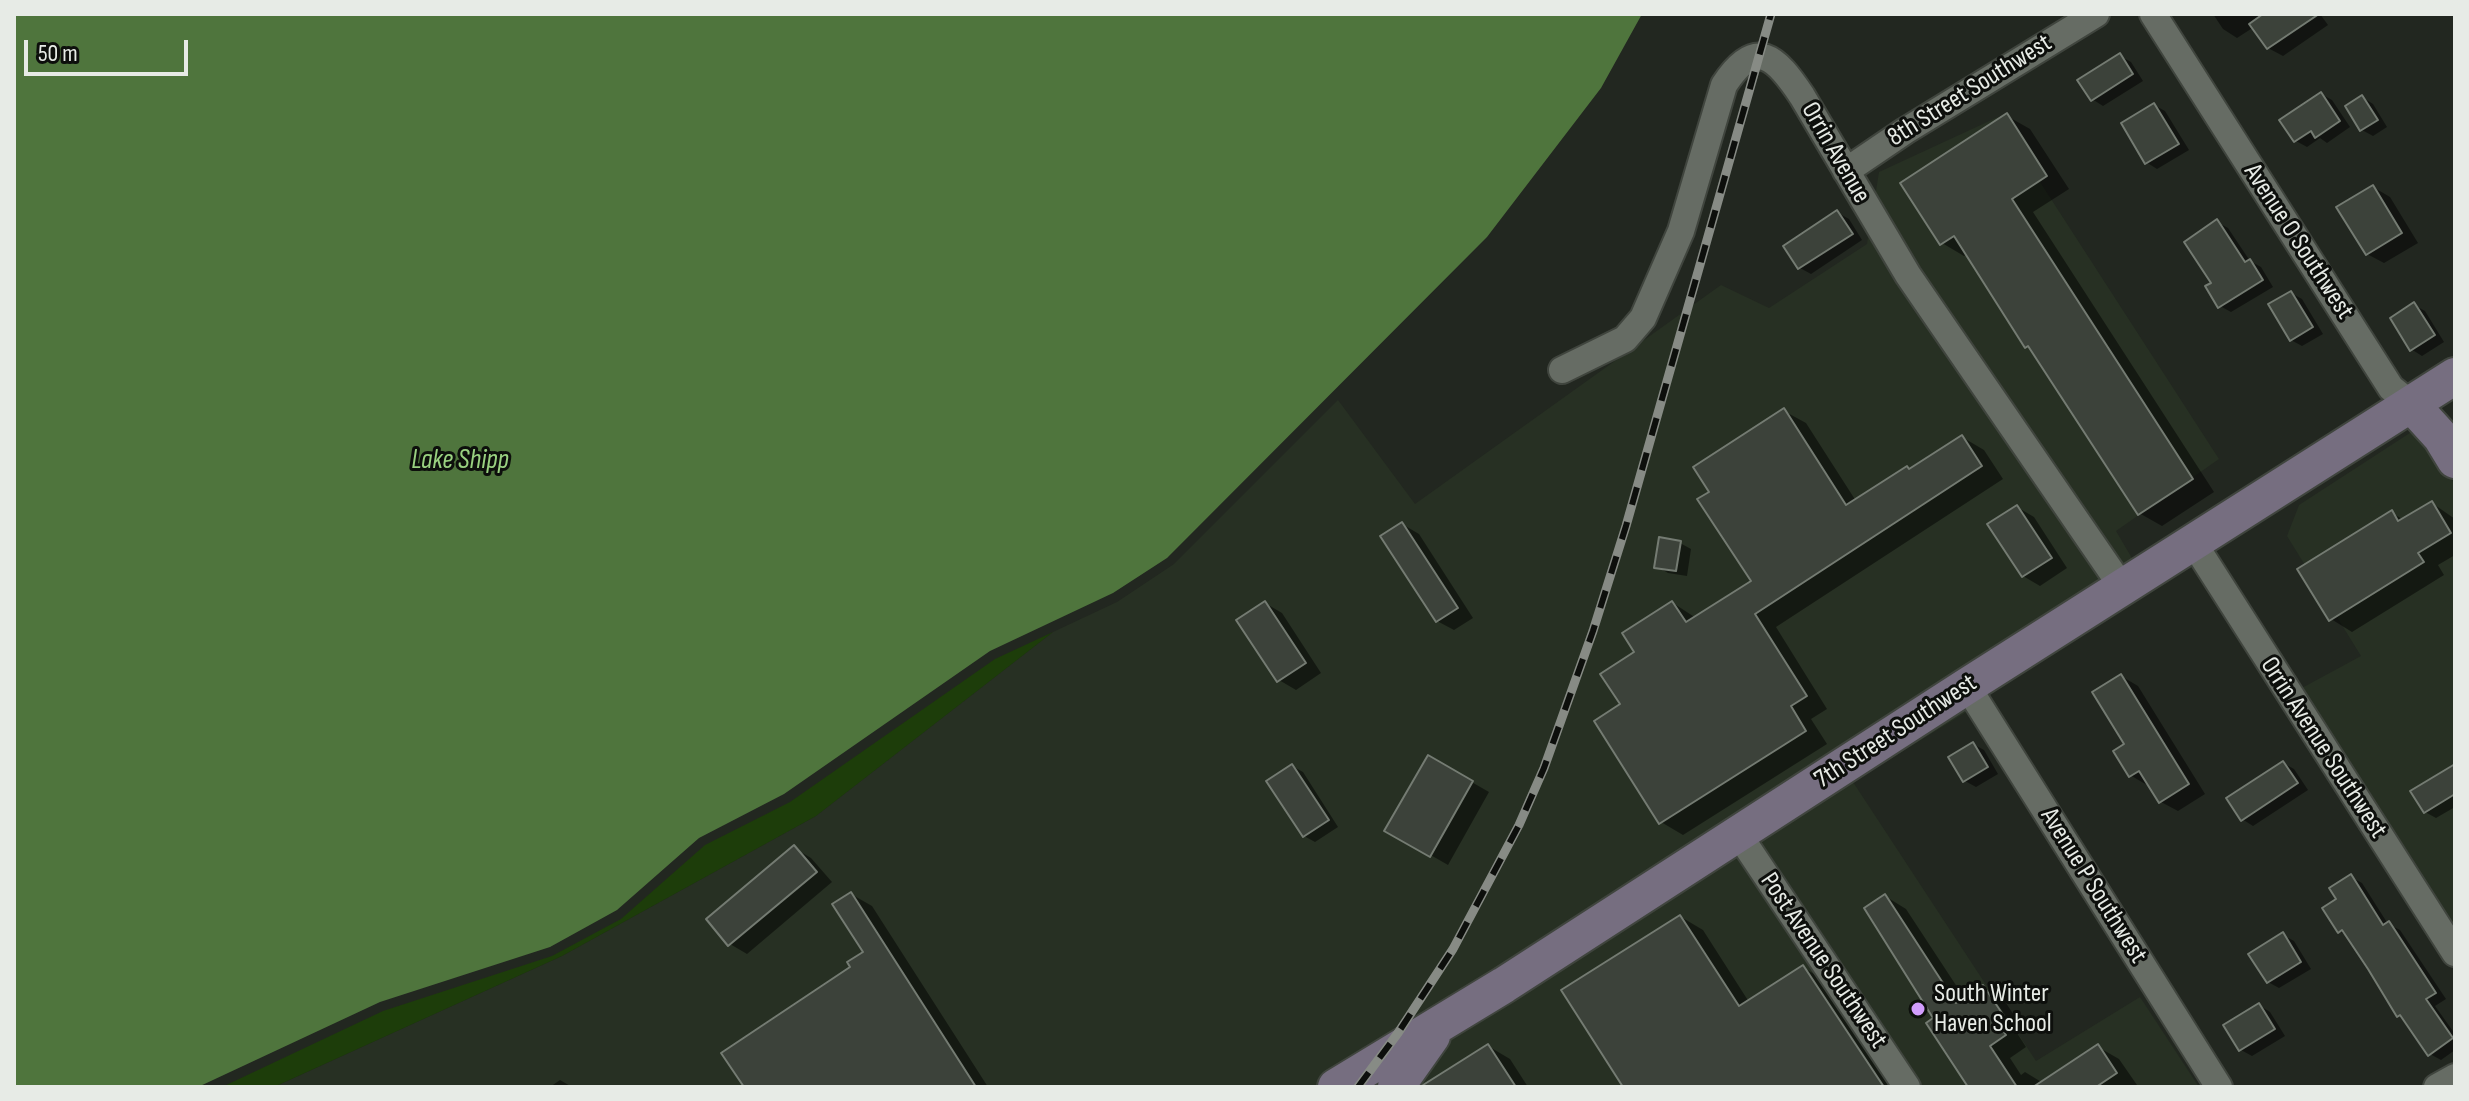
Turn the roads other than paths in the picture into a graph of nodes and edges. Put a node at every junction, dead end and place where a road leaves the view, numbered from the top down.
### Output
1 (2096, 14) edge
2 (2153, 14) edge
3 (1846, 171) junction
4 (1562, 370) dead end
5 (2455, 376) edge
6 (2411, 404) junction
7 (2455, 460) edge
8 (2193, 542) junction
9 (2122, 587) junction
10 (1967, 686) junction
11 (1739, 835) junction
12 (2455, 953) edge
13 (1442, 1022) junction
14 (2455, 1077) edge
15 (1336, 1087) edge
16 (1396, 1087) edge
17 (1907, 1087) edge
18 (2219, 1087) edge
19 (2437, 1087) edge

1 - 3 street, 8th Street Southwest
2 - 6 street, Avenue O Southwest
3 - 4 street, Orrin Avenue
3 - 9 street, Orrin Avenue
5 - 6 street, 7th Street Southwest
6 - 7 street, Avenue O Southwest
6 - 8 street, 7th Street Southwest
8 - 9 street, 7th Street Southwest
8 - 12 street, Orrin Avenue Southwest
9 - 10 street, 7th Street Southwest
10 - 11 street, 7th Street Southwest
10 - 18 street, Avenue P Southwest
11 - 13 street, 7th Street Southwest
11 - 17 street, Post Avenue Southwest
13 - 15 street, 7th Street Southwest
13 - 16 street
14 - 19 street

